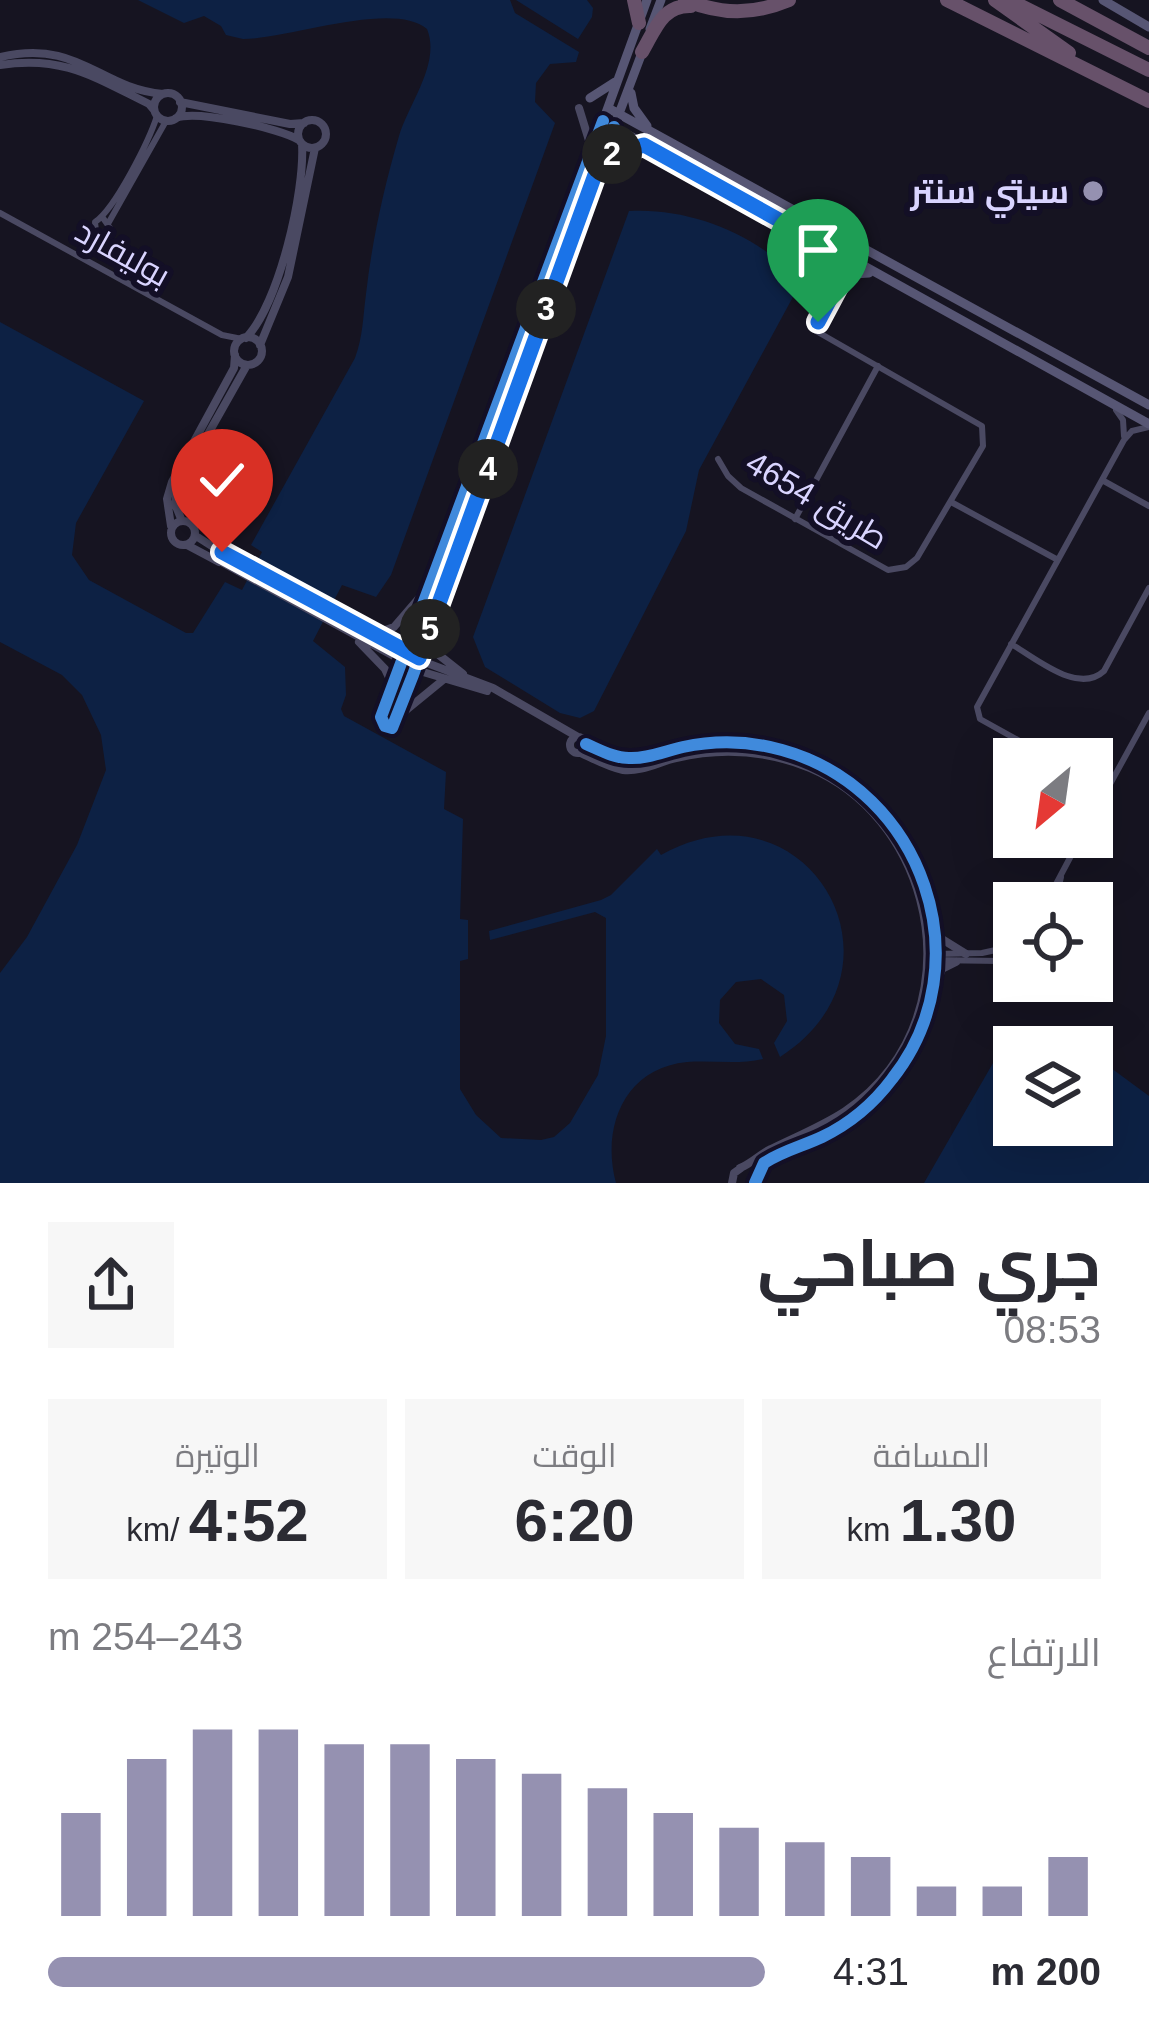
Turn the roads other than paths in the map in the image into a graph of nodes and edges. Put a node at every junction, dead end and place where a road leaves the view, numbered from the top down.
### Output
1 (634, 0) edge
2 (646, 0) edge
3 (661, 0) edge
4 (685, 0) edge
5 (789, 0) edge
6 (947, 0) edge
7 (995, 0) edge
8 (1009, 0) edge
9 (1029, 0) edge
10 (1060, 0) edge
11 (1079, 0) edge
12 (1103, 0) edge
13 (714, 10) junction
14 (639, 22) junction
15 (1149, 27) edge
16 (1149, 45) edge
17 (642, 52) junction
18 (0, 61) edge
19 (1149, 68) edge
20 (619, 78) junction
21 (630, 86) junction
22 (1126, 88) junction
23 (163, 94) junction
24 (590, 98) dead end
25 (180, 101) junction
26 (1149, 101) edge
27 (579, 108) dead end
28 (608, 108) junction
29 (619, 115) junction
30 (163, 116) junction
31 (603, 121) junction
32 (304, 123) junction
33 (614, 128) junction
34 (654, 134) junction
35 (300, 142) junction
36 (644, 145) junction
37 (315, 148) junction
38 (591, 149) junction
39 (596, 172) junction
40 (0, 213) edge
41 (106, 220) dead end
42 (811, 237) junction
43 (855, 243) junction
44 (847, 257) junction
45 (875, 273) junction
46 (834, 280) junction
47 (222, 335) junction
48 (244, 338) junction
49 (260, 345) junction
50 (234, 354) junction
51 (247, 365) junction
52 (878, 366) junction
53 (1102, 398) junction
54 (1149, 405) edge
55 (1149, 425) edge
56 (1124, 440) junction
57 (718, 458) dead end
58 (1102, 480) junction
59 (951, 502) junction
60 (1149, 506) edge
61 (795, 519) junction
62 (182, 521) junction
63 (171, 526) junction
64 (196, 535) junction
65 (187, 545) junction
66 (219, 555) junction
67 (1058, 560) junction
68 (434, 578) junction
69 (1149, 588) edge
70 (435, 617) junction
71 (349, 629) junction
72 (373, 634) junction
73 (1011, 644) junction
74 (405, 656) junction
75 (417, 663) junction
76 (443, 680) junction
77 (475, 681) junction
78 (394, 688) junction
79 (506, 696) junction
80 (1149, 713) edge
81 (395, 722) junction
82 (1144, 731) edge
83 (1016, 738) edge
84 (579, 744) junction
85 (1113, 781) edge
86 (1069, 858) edge
87 (1061, 873) junction
88 (1056, 882) edge
89 (1059, 882) edge
90 (935, 935) junction
91 (993, 952) edge
92 (966, 954) junction
93 (931, 957) junction
94 (956, 962) junction
95 (993, 962) edge
96 (932, 994) junction
97 (740, 1168) junction
98 (755, 1180) edge
99 (732, 1183) edge

1 - 14 highway
2 - 14 main road
3 - 17 main road
4 - 13 highway
5 - 13 highway
6 - 22 highway
7 - 22 highway
8 - 19 highway
9 - 19 highway
10 - 16 highway
11 - 16 highway
12 - 15 main road
13 - 17 highway
14 - 20 main road
17 - 21 main road
18 - 23 street
18 - 30 street
20 - 24 main road
20 - 28 main road
21 - 29 main road
21 - 34 main road
22 - 26 highway
23 - 25 street
23 - 30 street
25 - 30 street
25 - 32 street
27 - 38 street
28 - 29 main road
28 - 31 main road
29 - 33 main road
29 - 34 main road
30 - 35 street
30 - 41 street
31 - 33 main road
31 - 38 street
32 - 35 street
32 - 37 street
33 - 36 main road
33 - 39 street
34 - 43 main road
35 - 37 street
35 - 48 street
36 - 39 main road
36 - 42 main road
37 - 49 street
38 - 68 street
39 - 70 street
40 - 47 street, بوليفارد
42 - 44 main road
42 - 46 main road
43 - 44 street
43 - 54 main road
44 - 45 main road
44 - 46 street
45 - 46 main road
45 - 53 main road
46 - 52 street, طريق 4654
47 - 48 street, بوليفارد
47 - 50 street, بوليفارد
48 - 49 street
48 - 50 street
49 - 51 street
50 - 51 street
50 - 63 street
51 - 62 street
52 - 59 street, طريق 4654
52 - 61 street
53 - 55 main road
53 - 56 street
55 - 56 street
56 - 58 street
57 - 61 street, طريق 4654
58 - 60 street
58 - 67 street
59 - 61 street, طريق 4654
59 - 67 street
62 - 63 street
62 - 64 street
63 - 65 street
64 - 65 street
64 - 66 street
65 - 66 street
66 - 71 street
67 - 73 street
68 - 72 street
68 - 74 street
69 - 73 street
70 - 75 street
70 - 77 street
71 - 72 street
71 - 74 street
71 - 78 street
72 - 74 street
73 - 83 street
74 - 75 street
74 - 78 street
75 - 76 street
75 - 77 street
75 - 81 street
76 - 79 street
76 - 81 street
77 - 79 street
78 - 81 street
79 - 84 street
80 - 82 street
82 - 85 street
84 - 90 street
84 - 93 street
86 - 87 street
87 - 88 street
87 - 89 street
90 - 92 street
90 - 93 street
91 - 92 street
92 - 93 street
93 - 94 street
93 - 96 street
93 - 97 street
94 - 95 street
94 - 96 street
96 - 98 street
97 - 98 street
97 - 99 street

